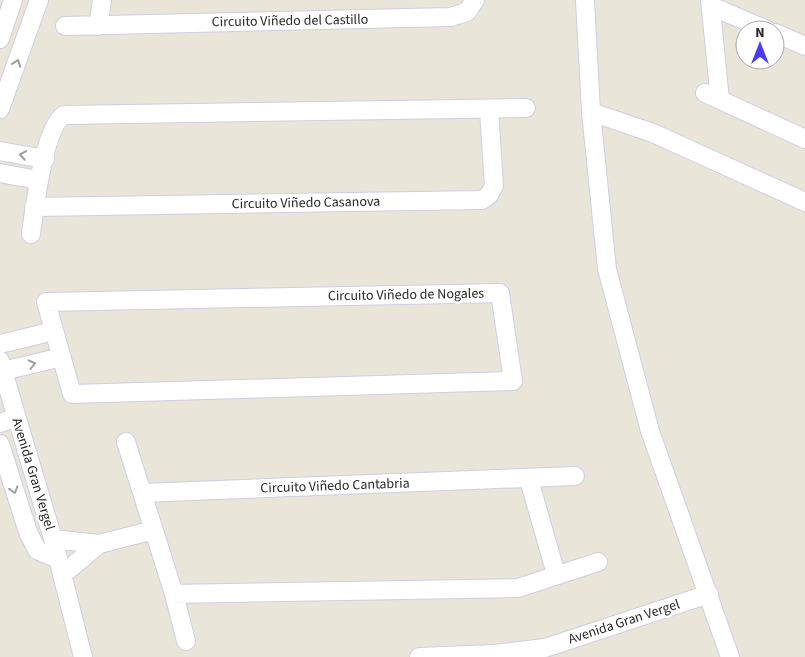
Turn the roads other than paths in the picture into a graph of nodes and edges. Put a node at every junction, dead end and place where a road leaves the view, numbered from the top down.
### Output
1 (13, 0) edge
2 (39, 0) edge
3 (102, 0) edge
4 (476, 0) edge
5 (585, 0) edge
6 (710, 3) edge
7 (746, 20) edge
8 (64, 26) dead end
9 (98, 26) junction
10 (785, 37) edge
11 (0, 38) edge
12 (805, 46) edge
13 (526, 108) dead end
14 (0, 109) edge
15 (489, 110) junction
16 (591, 112) junction
17 (805, 139) edge
18 (0, 151) edge
19 (45, 159) junction
20 (0, 173) edge
21 (38, 180) junction
22 (805, 202) edge
23 (34, 206) junction
24 (31, 234) dead end
25 (54, 331) junction
26 (0, 344) edge
27 (62, 357) junction
28 (1, 366) edge
29 (8, 420) edge
30 (126, 442) dead end
31 (0, 444) edge
32 (575, 476) dead end
33 (529, 480) junction
34 (142, 493) junction
35 (154, 530) junction
36 (53, 539) junction
37 (99, 544) junction
38 (598, 562) dead end
39 (60, 567) junction
40 (556, 574) junction
41 (174, 594) junction
42 (709, 594) junction
43 (186, 641) dead end
44 (541, 652) edge
45 (495, 655) edge
46 (83, 657) edge
47 (419, 657) edge
48 (730, 657) edge

1 - 11 street
14 -> 2 street
3 - 9 street
4 - 9 street, Circuito Viñedo del Castillo
5 - 16 street
6 - 7 street
6 - 17 street
8 - 9 street, Circuito Viñedo del Castillo
10 - 12 street
13 - 15 street
15 - 19 street
15 - 23 street, Circuito Viñedo Casanova
16 - 22 street
16 - 42 street
19 -> 18 street
19 - 21 street
20 - 21 street
21 - 23 street
23 - 24 street
25 - 26 street
25 - 27 street, Circuito Viñedo de Nogales
25 - 27 street, Circuito Viñedo de Nogales
28 -> 27 street
28 - 29 street, Avenida Gran Vergel
29 - 36 street, Avenida Gran Vergel
30 - 34 street
31 -> 39 street, Avenida Gran Vergel
32 - 33 street, Circuito Viñedo Cantabria
33 - 34 street, Circuito Viñedo Cantabria
33 - 40 street
34 - 35 street
35 - 37 street
35 - 41 street
36 - 37 street
36 - 39 street, Avenida Gran Vergel
37 - 39 street
38 - 40 street
39 - 46 street, Avenida Gran Vergel
40 - 41 street
41 - 43 street
42 - 44 street, Avenida Gran Vergel
42 - 48 street
44 - 45 street, Avenida Gran Vergel
45 - 47 street, Avenida Gran Vergel

